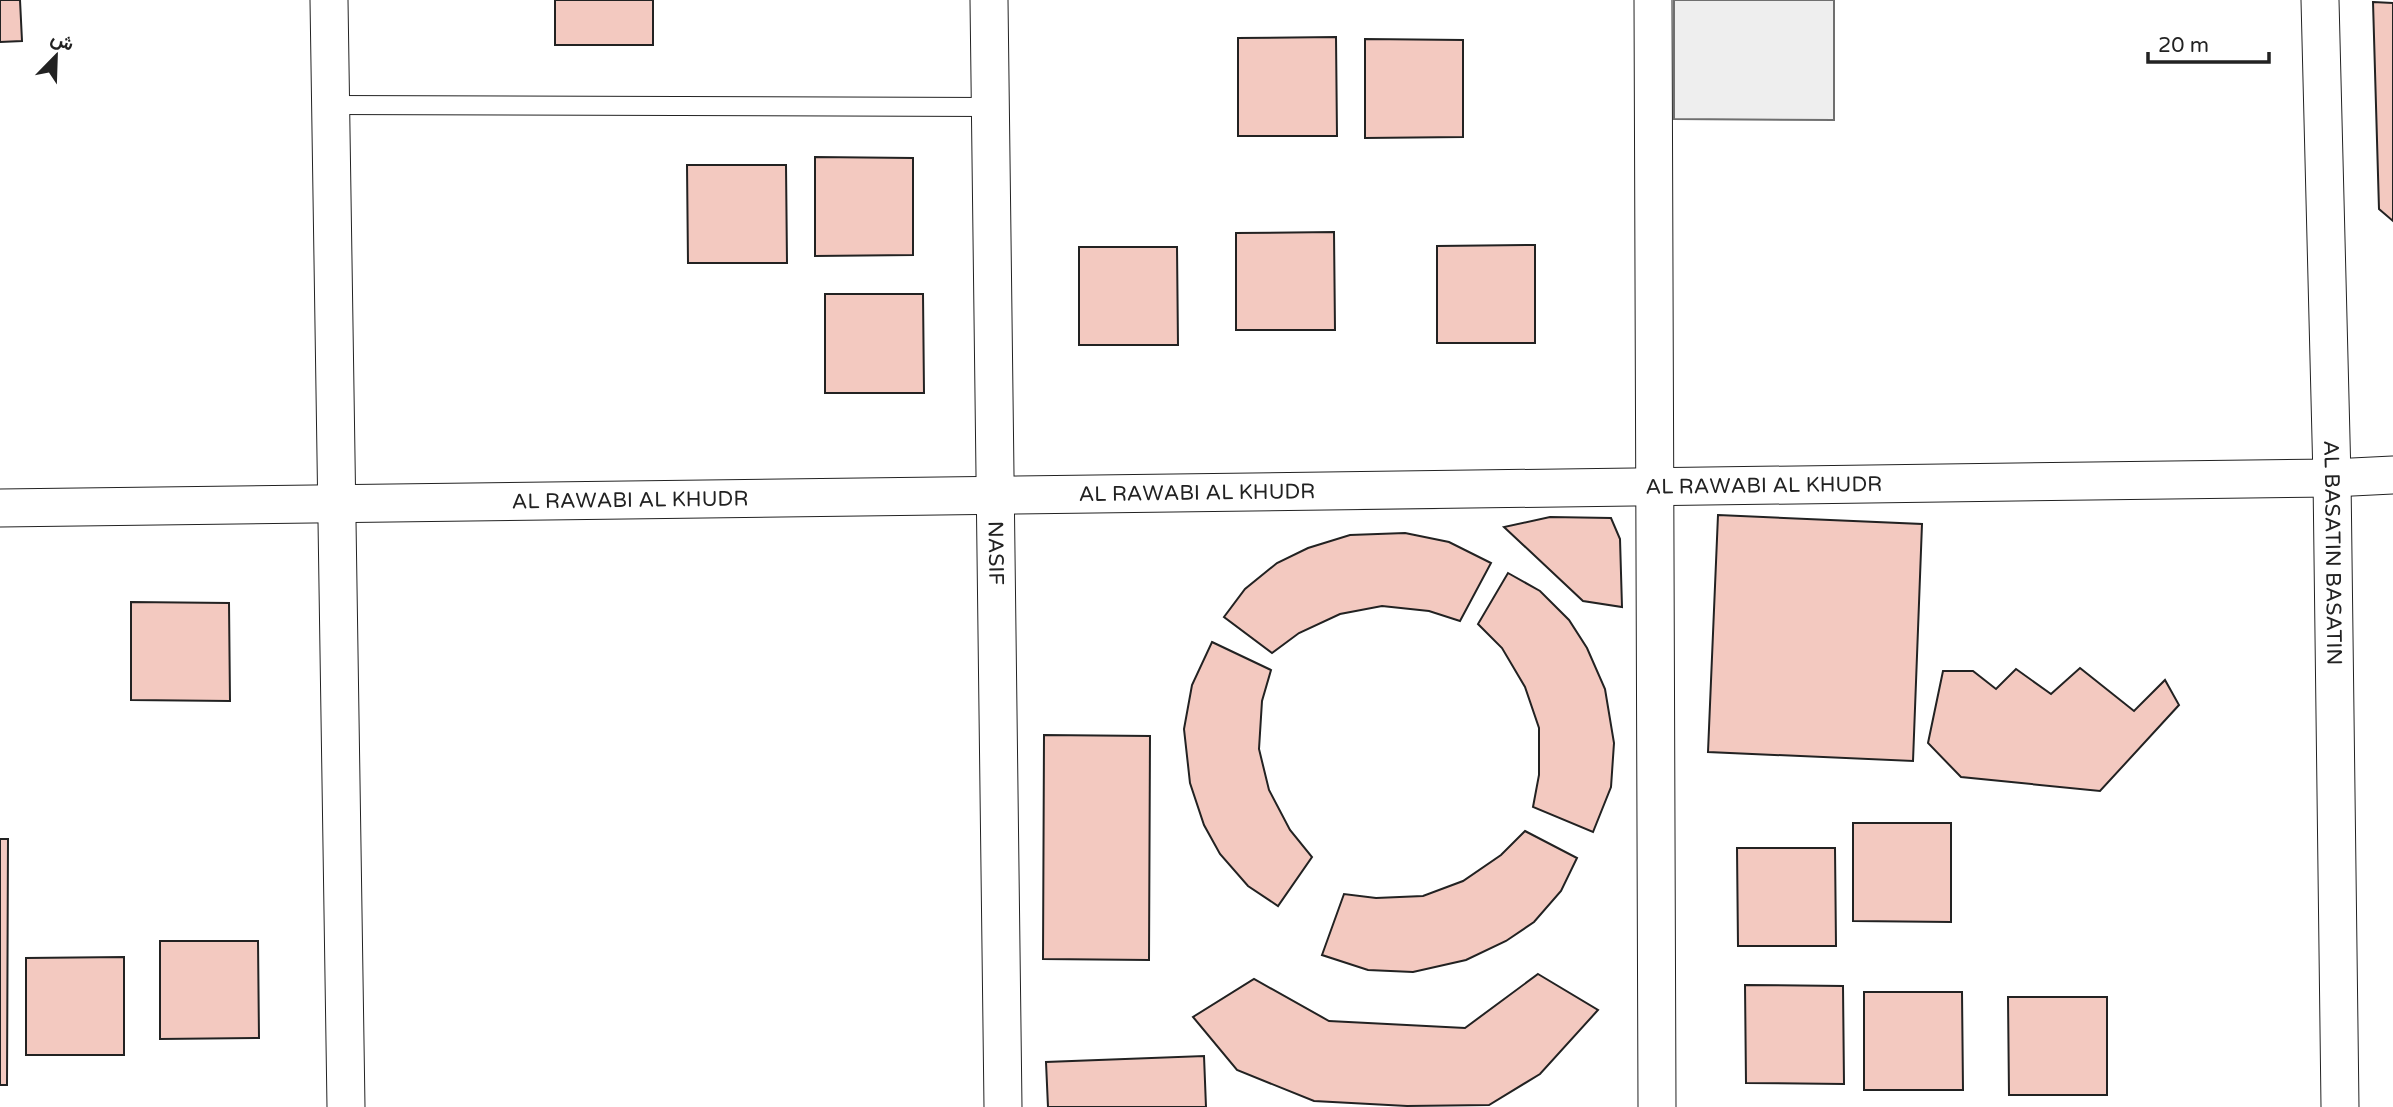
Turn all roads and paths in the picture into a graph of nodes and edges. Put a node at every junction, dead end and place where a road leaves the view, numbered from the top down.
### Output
1 (329, 0) edge
2 (989, 0) edge
3 (1653, 0) edge
4 (2320, 0) edge
5 (331, 105) junction
6 (990, 107) junction
7 (2393, 475) edge
8 (2332, 478) junction
9 (1654, 487) junction
10 (994, 496) junction
11 (337, 504) junction
12 (0, 508) edge
13 (346, 1107) edge
14 (1003, 1107) edge
15 (1657, 1107) edge
16 (2340, 1107) edge

1 - 5 street
2 - 6 street, NASIF
3 - 9 street
4 - 8 street, AL BASATIN BASATIN
5 - 6 lane
5 - 11 street
6 - 10 street, NASIF
7 - 8 street, AL RAWABI AL KHUDR
8 - 9 street, AL RAWABI AL KHUDR
8 - 16 street, AL BASATIN BASATIN
9 - 10 street, AL RAWABI AL KHUDR
9 - 15 street
10 - 11 street, AL RAWABI AL KHUDR
10 - 14 street, NASIF
11 - 12 street, AL RAWABI AL KHUDR
11 - 13 street

